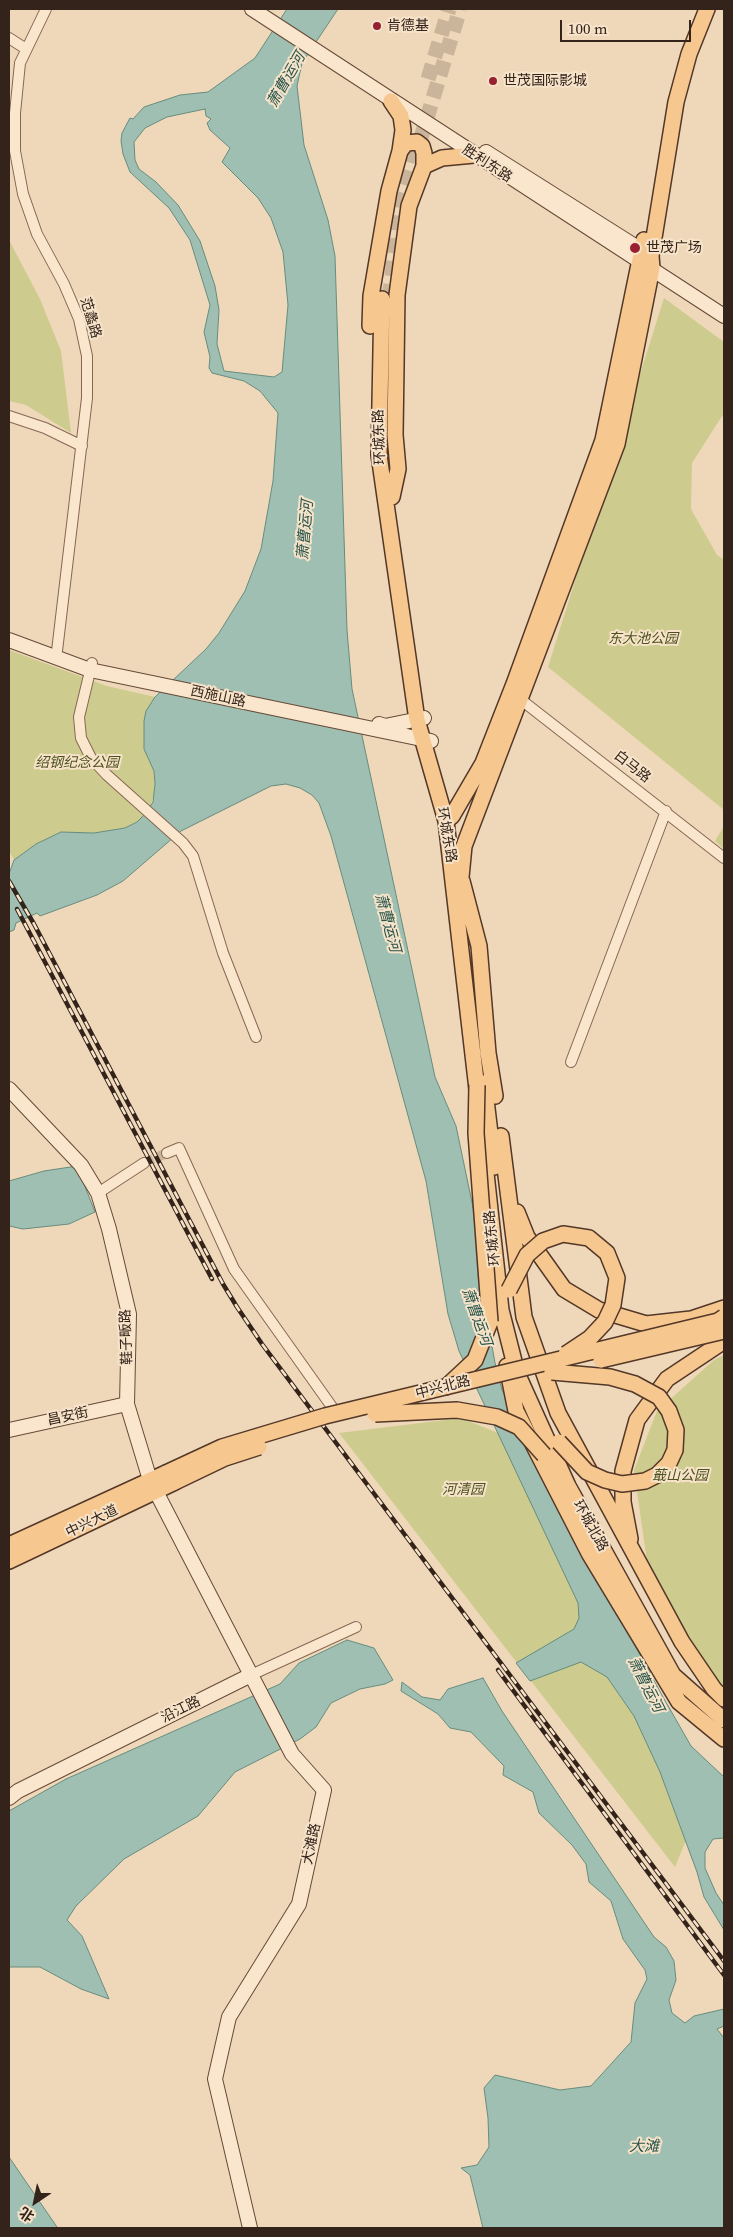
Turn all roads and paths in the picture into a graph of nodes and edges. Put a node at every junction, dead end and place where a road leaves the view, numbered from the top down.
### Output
1 (46, 9) edge
2 (252, 9) edge
3 (696, 9) edge
4 (707, 9) edge
5 (267, 12) edge
6 (9, 38) edge
7 (26, 50) junction
8 (337, 60) junction
9 (391, 101) junction
10 (400, 151) junction
11 (474, 155) junction
12 (424, 166) junction
13 (646, 259) junction
14 (385, 299) tunnel mouth
15 (724, 306) edge
16 (724, 316) edge
17 (9, 416) edge
18 (82, 446) junction
19 (389, 497) junction
20 (9, 634) edge
21 (9, 640) edge
22 (58, 651) junction
23 (95, 667) junction
24 (520, 699) junction
25 (421, 719) junction
26 (384, 728) junction
27 (427, 741) junction
28 (666, 811) junction
29 (449, 819) junction
30 (724, 858) edge
31 (459, 879) junction
32 (464, 938) junction
33 (256, 1037) dead end
34 (572, 1062) dead end
35 (477, 1085) junction
36 (9, 1089) edge
37 (167, 1153) tunnel mouth
38 (144, 1163) tunnel mouth
39 (508, 1189) junction
40 (98, 1194) junction
41 (509, 1290) junction
42 (724, 1308) edge
43 (724, 1318) edge
44 (724, 1330) edge
45 (724, 1341) edge
46 (555, 1366) junction
47 (522, 1372) junction
48 (446, 1387) junction
49 (127, 1404) junction
50 (337, 1414) junction
51 (375, 1414) junction
52 (9, 1430) edge
53 (559, 1442) junction
54 (170, 1477) junction
55 (573, 1484) junction
56 (153, 1486) junction
57 (9, 1545) edge
58 (632, 1553) junction
59 (9, 1561) edge
60 (356, 1627) dead end
61 (673, 1675) junction
62 (254, 1681) junction
63 (724, 1698) edge
64 (724, 1720) edge
65 (724, 1739) edge
66 (9, 1798) edge
67 (250, 2228) edge

1 - 7 street, 范蠡路
2 - 5 street, 胜利东路
3 - 13 main road
4 - 13 main road
5 - 8 street, 胜利东路
6 - 7 street
7 - 18 street, 范蠡路
8 - 9 street, 胜利东路
8 - 13 street, 胜利东路
9 - 10 main road
9 - 11 street, 胜利东路
10 - 12 main road
10 - 19 main road
11 - 12 main road
11 - 13 street, 胜利东路
12 - 19 main road
13 - 15 street, 胜利东路
13 - 16 street, 胜利东路
13 - 24 main road
13 - 29 main road
14 - 19 main road, 环城东路
17 - 18 street
18 - 22 street, 范蠡路
19 - 25 main road, 环城东路
20 - 22 street, 西施山路
21 - 23 street, 西施山路
22 - 23 street, 西施山路
23 - 26 street, 西施山路
23 - 33 street
24 - 28 street, 白马路
24 - 31 main road
25 - 26 street, 西施山路
25 - 27 main road, 环城东路
26 - 27 street, 西施山路
27 - 29 main road, 环城东路
28 - 30 street, 白马路
28 - 34 street
29 - 31 main road, 环城东路
31 - 32 main road, 环城东路
31 - 39 main road
31 - 65 main road
32 - 35 main road, 环城东路
32 - 41 main road, 环城东路
35 - 47 main road, 环城东路, bridge
35 - 48 main road, bridge
36 - 40 street, 鞋子畈路
37 - 50 street
38 - 40 street
39 - 42 main road
39 - 58 main road
40 - 49 street, 鞋子畈路
41 - 46 main road, bridge
41 - 47 main road, 环城东路
43 - 46 main road, 中兴北路, bridge
44 - 46 main road, 中兴北路, bridge
45 - 58 main road
46 - 48 main road, 中兴北路, bridge
46 - 51 main road, 中兴北路, bridge
46 - 53 main road, bridge
47 - 53 main road, 环城北路
47 - 55 main road, 环城北路
48 - 50 main road, 中兴北路, bridge
49 - 52 street, 昌安街
49 - 56 street, 鞋子畈路
50 - 54 main road, 中兴北路, bridge
51 - 54 main road, 中兴北路, bridge
51 - 61 main road, bridge
53 - 55 main road, 环城北路
54 - 56 main road, 中兴大道
55 - 61 main road, 环城北路
56 - 57 main road, 中兴大道
56 - 59 main road, 中兴大道
56 - 62 street, 大滩路
58 - 63 main road
60 - 62 street, 沿江路
61 - 64 main road, 环城北路
62 - 66 street, 沿江路
62 - 67 street, 大滩路

